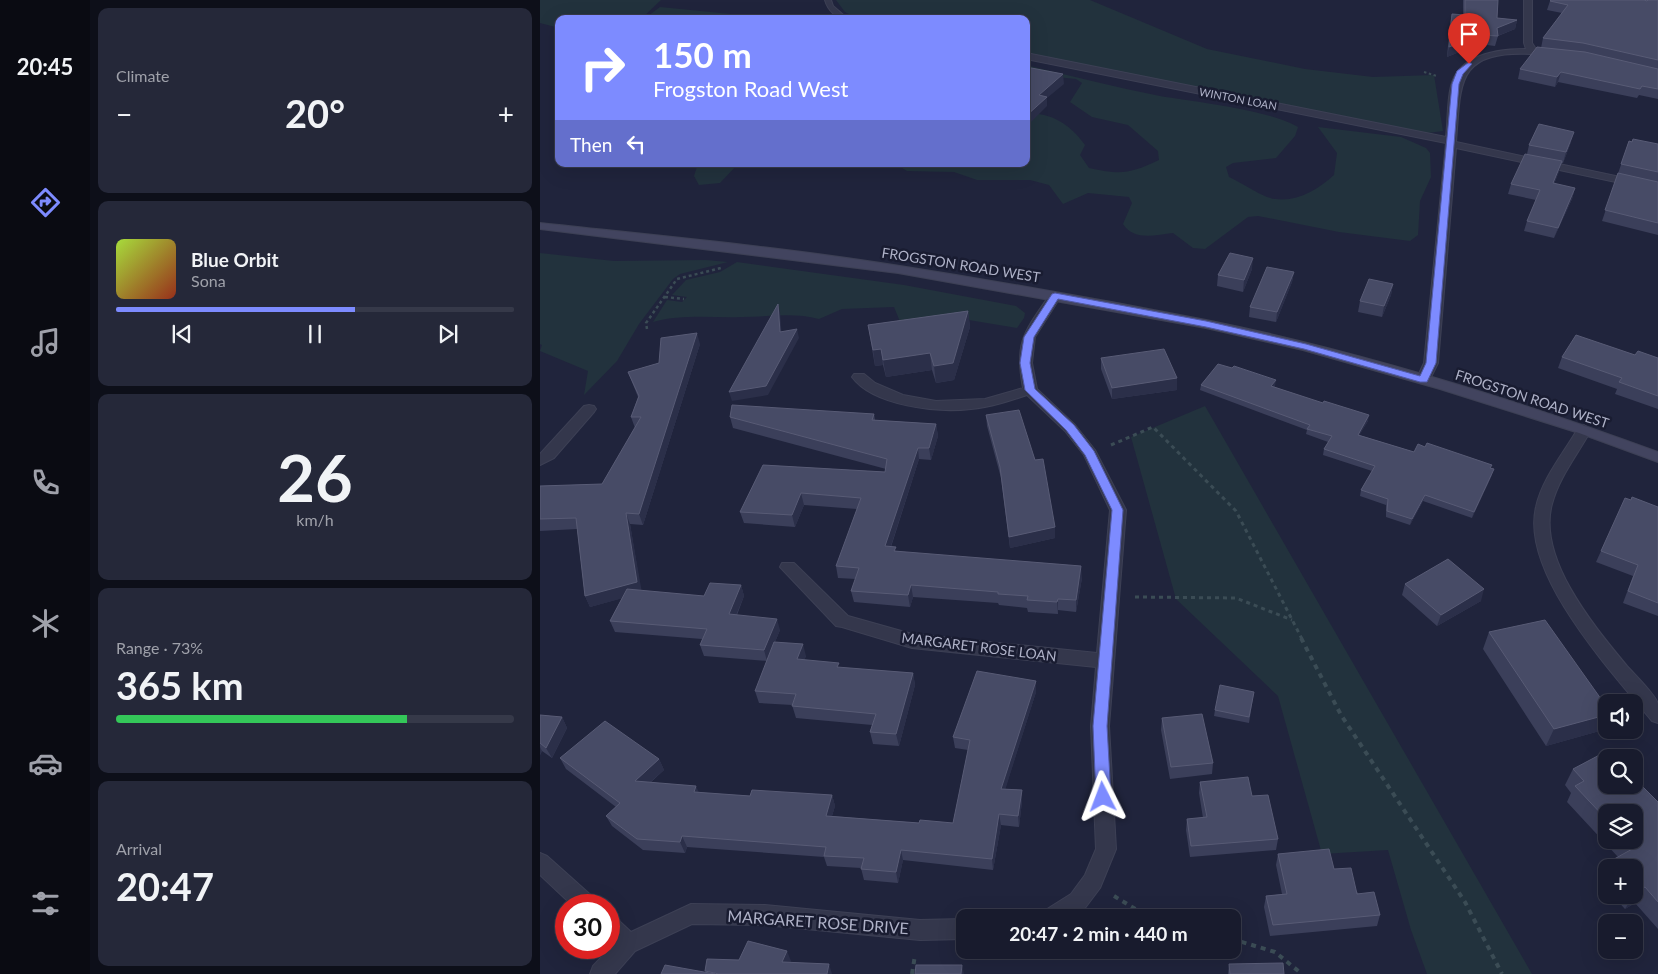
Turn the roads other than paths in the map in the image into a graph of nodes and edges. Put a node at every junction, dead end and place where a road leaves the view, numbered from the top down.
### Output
1 (828, 0) edge
2 (1528, 0) edge
3 (840, 15) edge
4 (1532, 51) junction
5 (1564, 55) edge
6 (1030, 57) edge
7 (1451, 142) junction
8 (1658, 188) edge
9 (540, 226) edge
10 (1055, 296) junction
11 (859, 377) dead end
12 (1423, 380) junction
13 (1030, 390) junction
14 (589, 409) dead end
15 (1584, 430) junction
16 (1658, 457) edge
17 (540, 460) edge
18 (788, 567) dead end
19 (1105, 660) junction
20 (1658, 716) edge
21 (540, 862) edge
22 (574, 894) edge
23 (1065, 909) edge
24 (956, 929) edge
25 (620, 936) edge
26 (628, 944) junction
27 (601, 974) edge

1 - 3 lane
2 - 4 street
4 - 5 street
4 - 7 street
6 - 7 street, WINTON LOAN
7 - 8 street, WINTON LOAN
7 - 12 street
9 - 10 main road, FROGSTON ROAD WEST
10 - 12 main road, FROGSTON ROAD WEST
10 - 13 street
11 - 13 street
12 - 15 main road, FROGSTON ROAD WEST
13 - 19 street
14 - 17 street
15 - 16 main road, FROGSTON ROAD WEST
15 - 20 street
18 - 19 street, MARGARET ROSE LOAN
19 - 23 street
21 - 22 street
24 - 26 street, MARGARET ROSE DRIVE
25 - 26 street
26 - 27 street, MARGARET ROSE DRIVE

